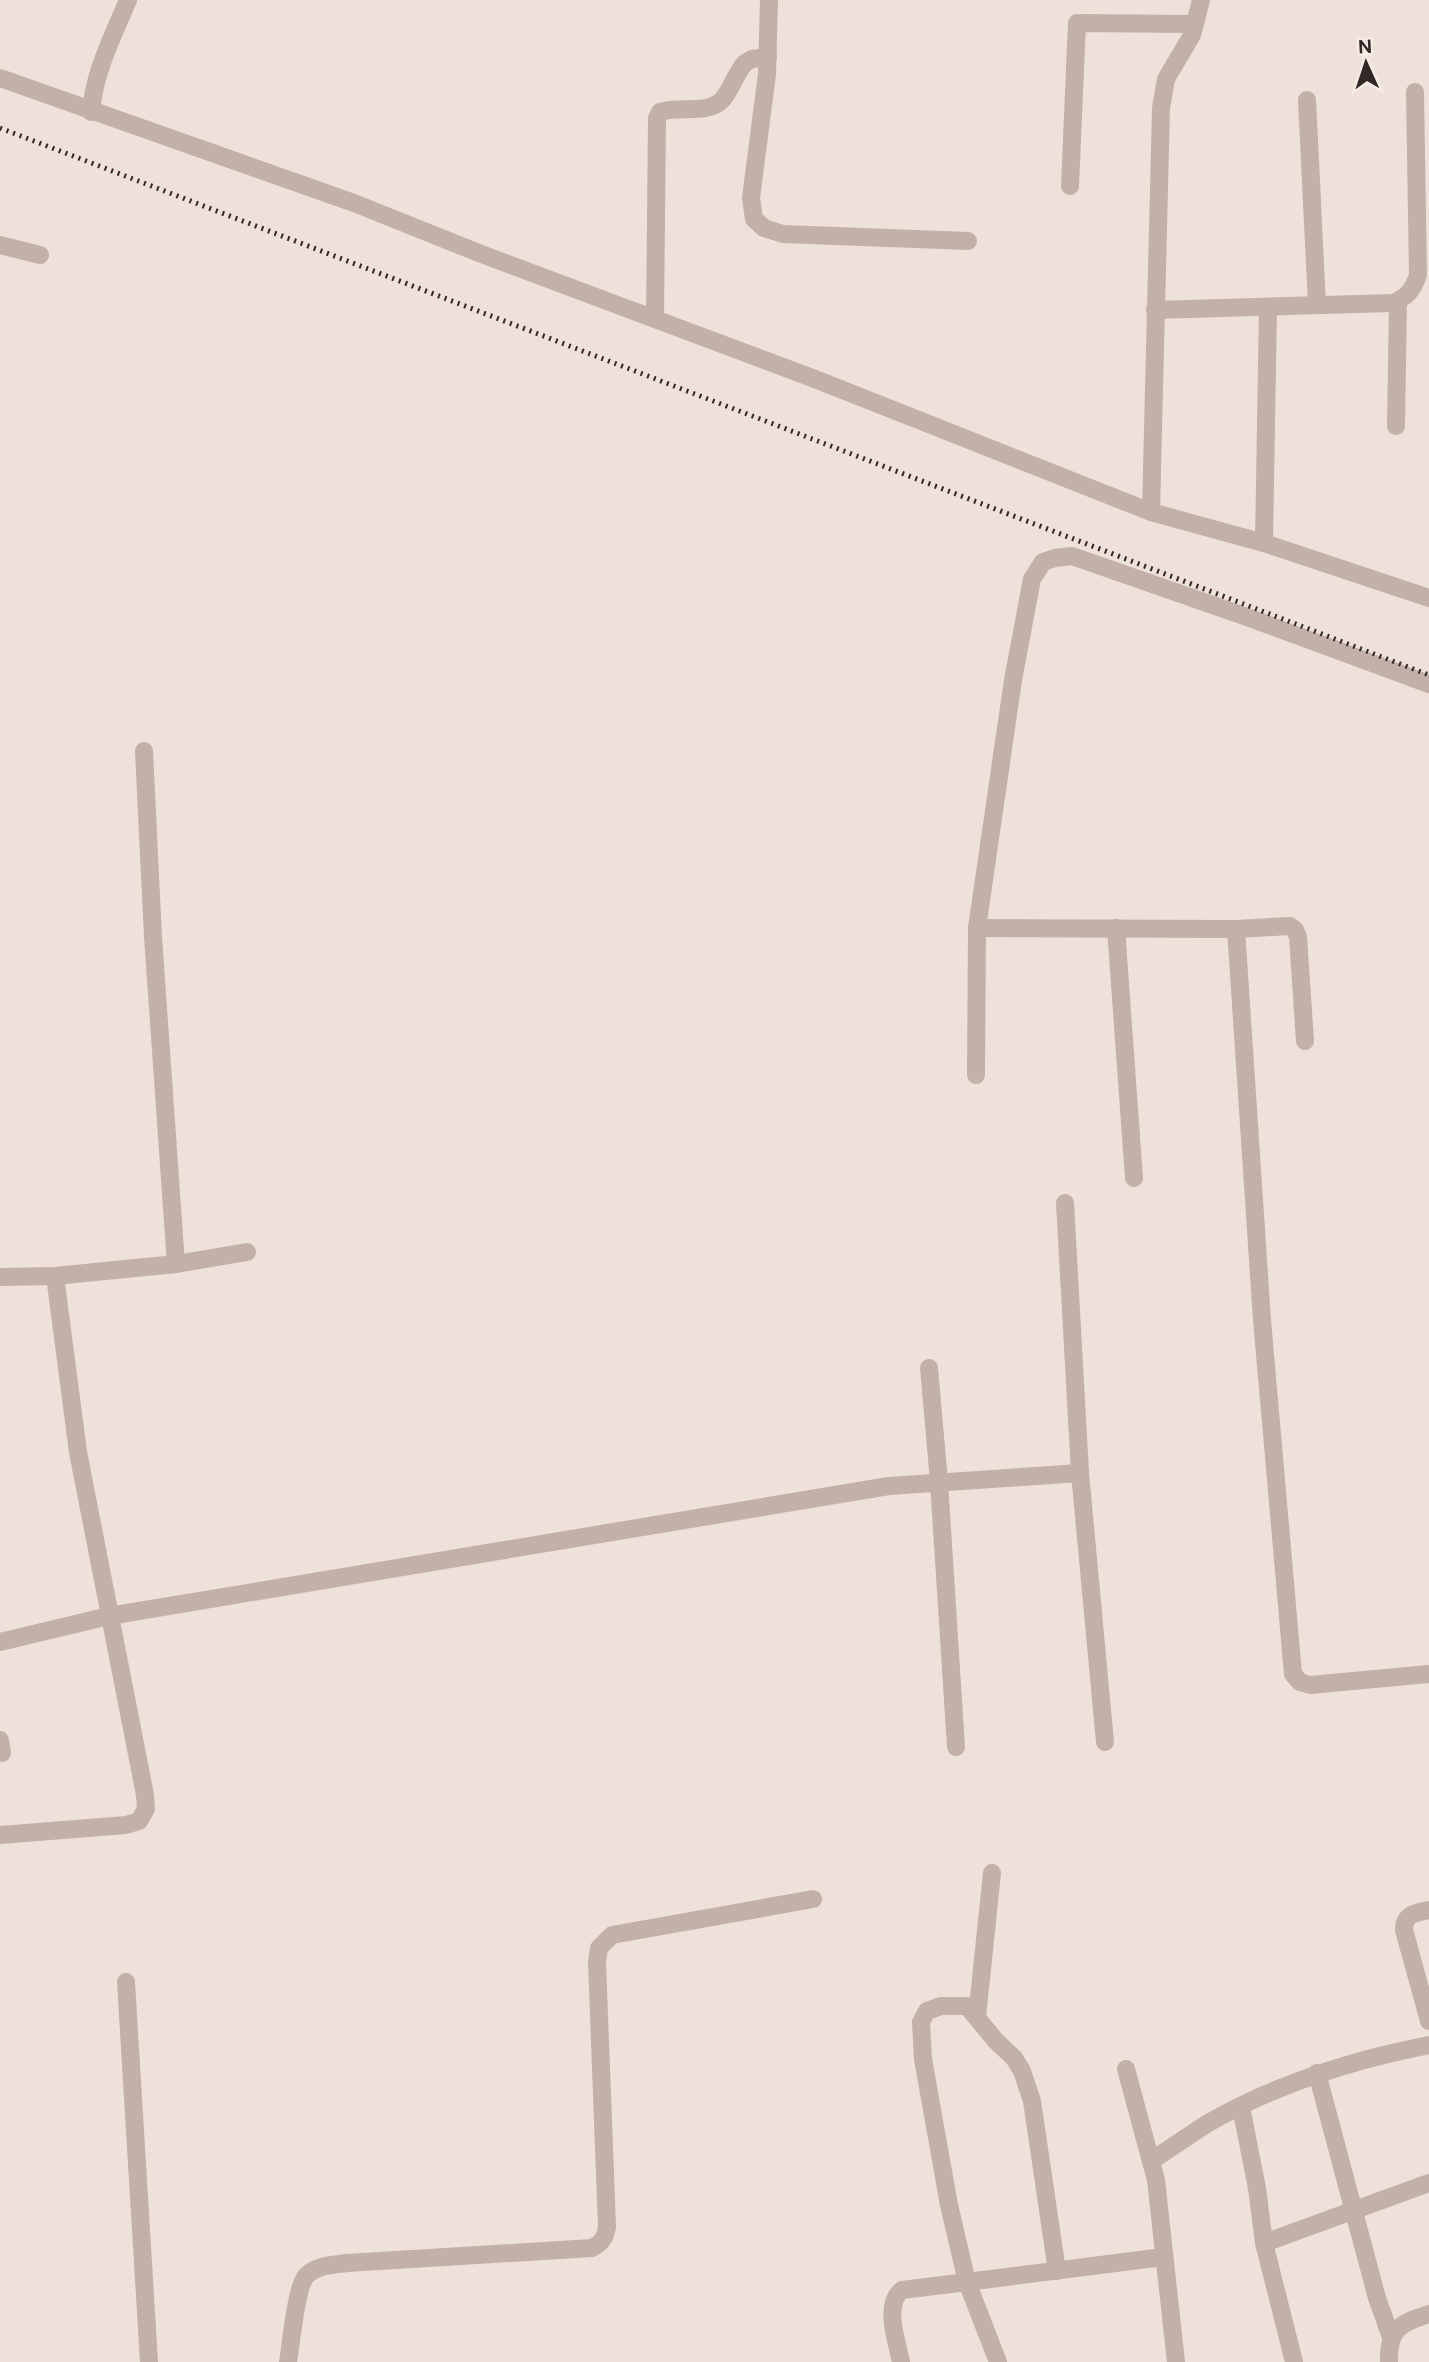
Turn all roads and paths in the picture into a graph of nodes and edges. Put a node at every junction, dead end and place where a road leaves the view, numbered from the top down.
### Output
1 (128, 0) edge
2 (769, 0) edge
3 (1201, 0) edge
4 (1195, 24) junction
5 (768, 57) junction
6 (0, 78) edge
7 (1415, 92) dead end
8 (1307, 100) dead end
9 (91, 112) junction
10 (1070, 186) dead end
11 (968, 241) dead end
12 (0, 245) edge
13 (40, 254) dead end
14 (1398, 301) junction
15 (1317, 305) junction
16 (1268, 307) junction
17 (1155, 310) junction
18 (654, 319) junction
19 (1395, 426) dead end
20 (1151, 512) junction
21 (1264, 543) junction
22 (1429, 598) edge
23 (1429, 684) edge
24 (144, 751) dead end
25 (977, 928) junction
26 (1116, 928) junction
27 (1236, 929) junction
28 (1305, 1041) dead end
29 (976, 1075) dead end
30 (1134, 1178) dead end
31 (1065, 1203) dead end
32 (247, 1252) dead end
33 (176, 1264) junction
34 (55, 1276) junction
35 (0, 1277) edge
36 (929, 1368) dead end
37 (1080, 1473) junction
38 (939, 1482) junction
39 (109, 1616) junction
40 (0, 1642) edge
41 (1429, 1674) edge
42 (1105, 1742) dead end
43 (956, 1747) dead end
44 (0, 1835) edge
45 (992, 1872) dead end
46 (813, 1899) dead end
47 (1429, 1910) edge
48 (126, 1982) dead end
49 (977, 2017) junction
50 (1429, 2021) edge
51 (1429, 2045) edge
52 (1126, 2069) dead end
53 (1317, 2073) junction
54 (1241, 2107) junction
55 (1151, 2161) junction
56 (1429, 2183) edge
57 (1355, 2209) junction
58 (1264, 2244) junction
59 (1163, 2258) junction
60 (1057, 2271) junction
61 (967, 2282) junction
62 (1429, 2314) edge
63 (1391, 2337) junction
64 (149, 2362) edge
65 (288, 2362) edge
66 (901, 2362) edge
67 (998, 2362) edge
68 (1177, 2362) edge
69 (1294, 2362) edge
70 (1389, 2362) edge

1 - 9 street
2 - 5 street
3 - 4 street
4 - 10 street
4 - 17 street
5 - 11 street
5 - 18 street
6 - 9 street
7 - 14 street
8 - 15 street
9 - 18 street
12 - 13 street
14 - 15 street
14 - 19 street
15 - 16 street
16 - 17 street
16 - 21 street
17 - 20 street
18 - 20 street
20 - 21 street
21 - 22 street
23 - 25 street
24 - 33 street
25 - 26 street
25 - 29 street
26 - 27 street
26 - 30 street
27 - 28 street
27 - 41 street
31 - 37 street
32 - 33 street
33 - 34 street
34 - 35 street
34 - 39 street
36 - 38 street
37 - 38 street
37 - 42 street
38 - 39 street
38 - 43 street
39 - 40 street
39 - 44 street
45 - 49 street
46 - 65 street
47 - 50 street
48 - 64 street
49 - 60 street
49 - 61 street
51 - 53 street
52 - 55 street
53 - 54 street
53 - 57 street
54 - 55 street
54 - 58 street
55 - 59 street
56 - 57 street
57 - 58 street
57 - 63 street
58 - 69 street
59 - 60 street
59 - 68 street
60 - 61 street
61 - 66 street
61 - 67 street
62 - 63 street
63 - 70 street

